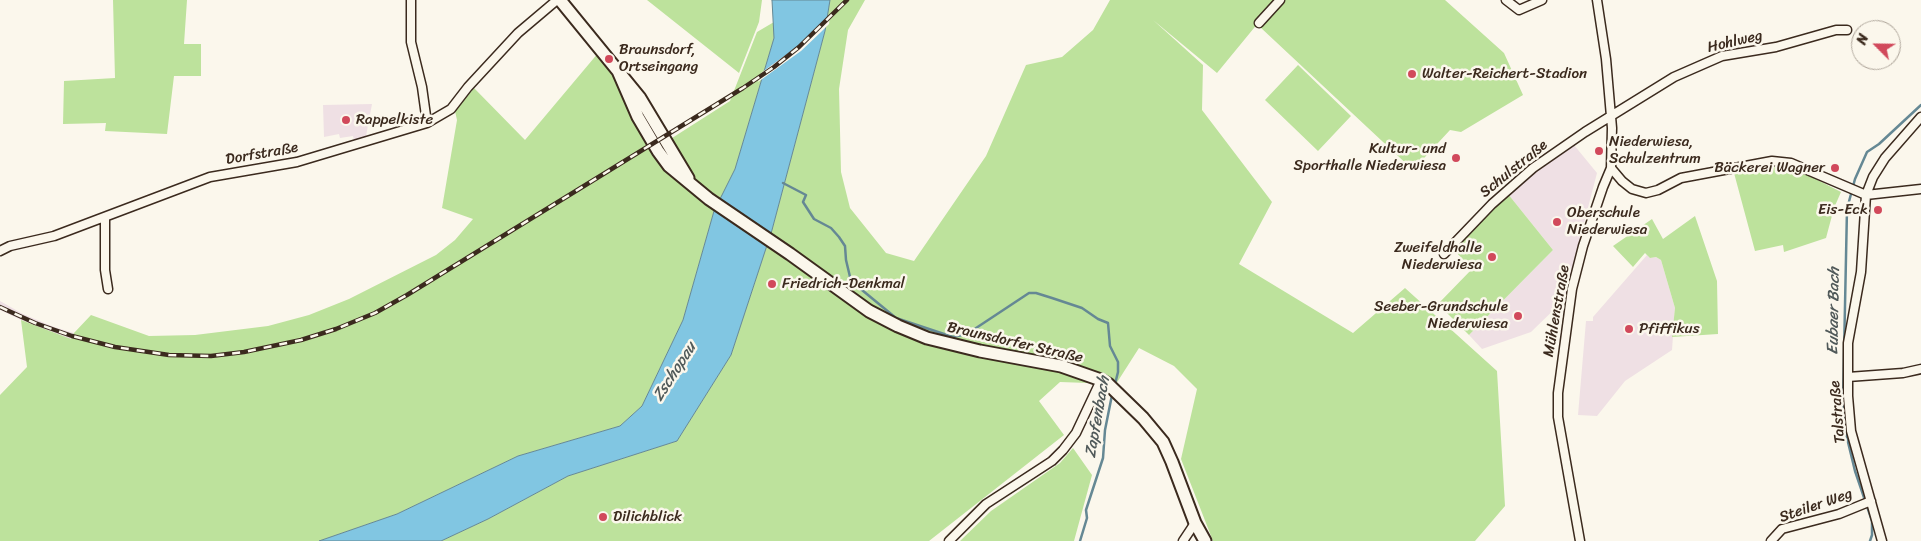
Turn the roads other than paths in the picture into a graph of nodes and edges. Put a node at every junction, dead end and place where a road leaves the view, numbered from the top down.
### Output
1 (411, 0) edge
2 (558, 0) edge
3 (1280, 0) edge
4 (1506, 0) edge
5 (1542, 0) edge
6 (1597, 0) edge
7 (1259, 24) dead end
8 (1847, 30) dead end
9 (1610, 117) junction
10 (1921, 117) edge
11 (427, 123) junction
12 (1611, 168) junction
13 (1921, 189) edge
14 (1862, 194) junction
15 (105, 217) junction
16 (0, 251) edge
17 (1444, 254) dead end
18 (108, 289) dead end
19 (1921, 369) edge
20 (1848, 377) junction
21 (1104, 382) junction
22 (1870, 501) junction
23 (1195, 523) junction
24 (1578, 540) edge
25 (949, 541) edge
26 (1183, 541) edge
27 (1205, 541) edge
28 (1771, 541) edge
29 (1882, 541) edge

1 - 11 street
2 - 11 street, Dorfstraße
2 - 21 street, Braunsdorfer Straße
3 - 7 street
4 - 5 street
6 - 9 street, Mühlenstraße
8 - 9 street, Hohlweg
9 - 12 street, Mühlenstraße
9 - 17 street, Schulstraße
10 - 14 street, Talstraße
11 - 15 street, Dorfstraße
12 - 14 street
12 - 24 street, Mühlenstraße
13 - 14 street
14 - 20 street, Talstraße
15 - 16 street, Dorfstraße
15 - 18 street
19 - 20 street
20 - 22 street, Talstraße
21 - 23 street, Braunsdorfer Straße
21 - 25 street
22 - 28 street, Steiler Weg
22 - 29 street, Talstraße
23 - 26 street
23 - 27 street, Braunsdorfer Straße

